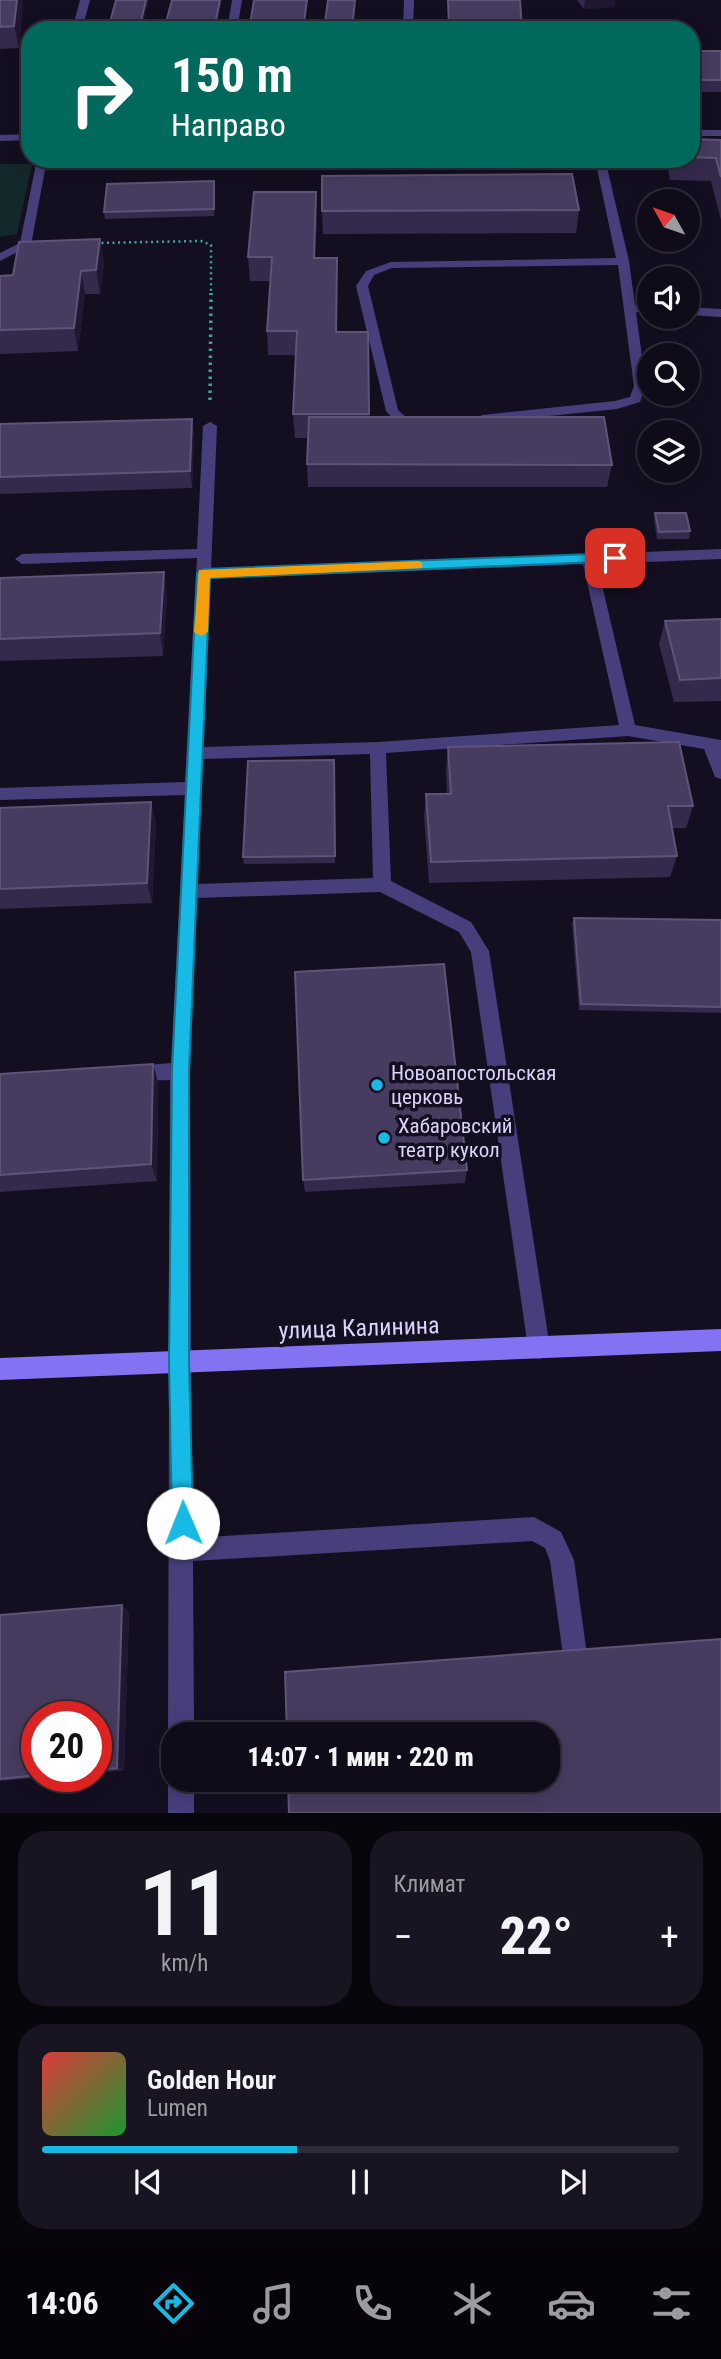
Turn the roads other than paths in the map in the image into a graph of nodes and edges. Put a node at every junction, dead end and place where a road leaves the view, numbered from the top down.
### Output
1 (85, 0) edge
2 (237, 0) edge
3 (409, 0) edge
4 (79, 21) edge
5 (234, 21) edge
6 (408, 21) edge
7 (700, 133) edge
8 (721, 133) edge
9 (21, 137) edge
10 (0, 138) edge
11 (40, 168) edge
12 (602, 168) edge
13 (0, 258) edge
14 (623, 261) junction
15 (628, 309) junction
16 (637, 309) edge
17 (700, 312) edge
18 (721, 313) edge
19 (466, 421) edge
20 (439, 424) edge
21 (210, 426) road end
22 (205, 553) junction
23 (721, 554) edge
24 (22, 559) dead end
25 (589, 559) junction
26 (204, 573) junction
27 (628, 730) junction
28 (716, 746) edge
29 (377, 748) junction
30 (195, 753) junction
31 (721, 774) edge
32 (194, 788) junction
33 (0, 794) edge
34 (382, 885) junction
35 (189, 891) junction
36 (180, 1071) junction
37 (111, 1074) edge
38 (721, 1340) edge
39 (539, 1348) junction
40 (179, 1362) junction
41 (0, 1369) edge
42 (183, 1550) junction
43 (575, 1655) edge
44 (181, 1722) edge
45 (181, 1792) edge
46 (181, 1813) edge

1 - 4 street
2 - 5 street
3 - 6 street
7 - 8 street
9 - 10 street
11 - 13 street
12 - 14 street
14 - 15 street
14 - 20 street
15 - 16 street
15 - 19 street
17 - 18 street
21 - 22 street
22 - 24 street
22 - 26 street
23 - 25 street
25 - 26 street
25 - 27 street
26 - 30 street
27 - 28 street
27 - 29 street
28 - 31 street
29 - 30 street
29 - 34 street
30 - 32 street
32 - 33 street
32 - 35 street
34 - 35 street
34 - 39 street
35 - 36 street
36 - 37 street
36 - 40 street
38 - 39 main road, улица Калинина
39 - 40 main road, улица Калинина
40 - 41 main road, улица Калинина
40 - 42 street
42 - 43 street
42 - 44 street
45 - 46 street

